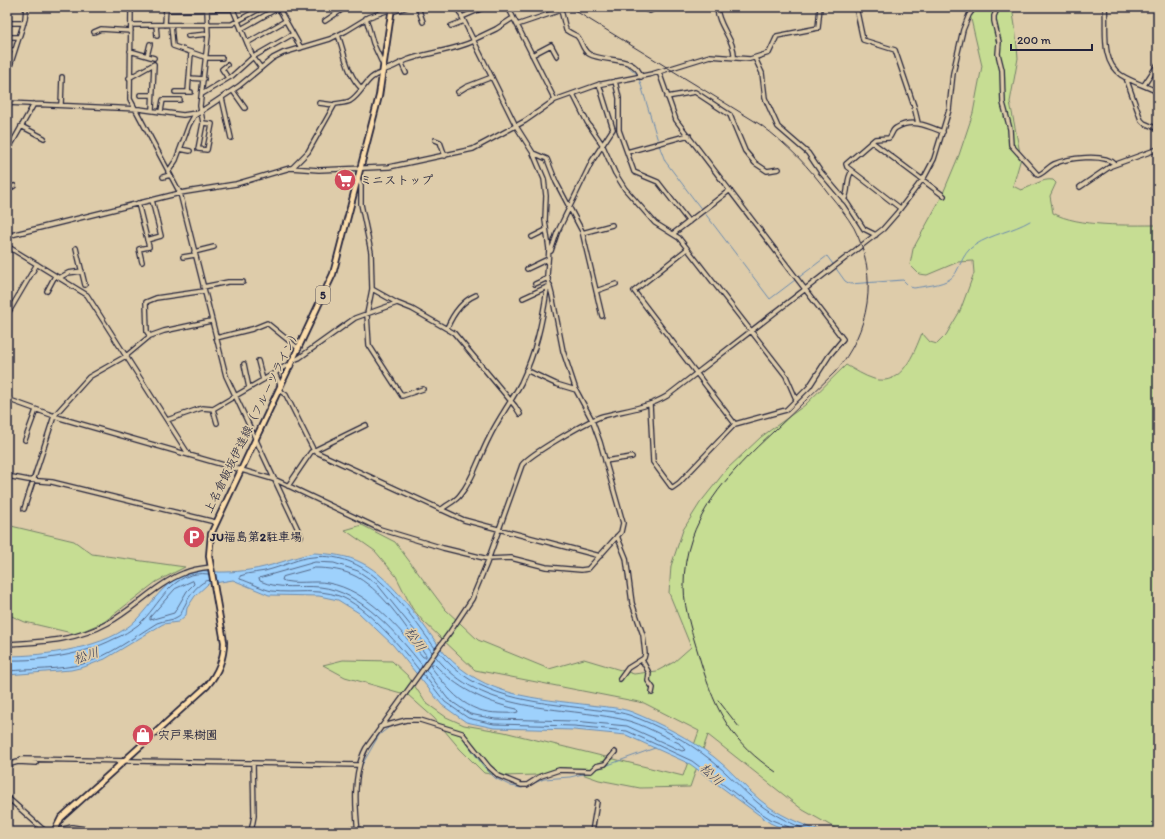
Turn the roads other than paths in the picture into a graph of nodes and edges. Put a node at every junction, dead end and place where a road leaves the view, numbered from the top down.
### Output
1 (8, 7) edge
2 (26, 7) edge
3 (131, 7) edge
4 (263, 7) edge
5 (346, 7) edge
6 (379, 7) edge
7 (407, 7) edge
8 (418, 7) edge
9 (457, 7) edge
10 (485, 7) edge
11 (508, 7) edge
12 (625, 7) edge
13 (639, 7) edge
14 (657, 7) edge
15 (689, 7) edge
16 (696, 7) edge
17 (717, 7) edge
18 (820, 7) edge
19 (839, 7) edge
20 (843, 7) edge
21 (856, 7) edge
22 (975, 7) edge
23 (998, 7) edge
24 (1105, 7) edge
25 (233, 8) edge
26 (278, 8) edge
27 (609, 8) edge
28 (166, 9) edge
29 (256, 9) edge
30 (392, 9) edge
31 (207, 10) junction
32 (382, 12) junction
33 (462, 17) junction
34 (366, 18) junction
35 (513, 18) junction
36 (286, 21) junction
37 (464, 21) junction
38 (237, 22) junction
39 (325, 22) dead end
40 (423, 22) dead end
41 (7, 23) edge
42 (24, 23) junction
43 (131, 25) junction
44 (156, 25) junction
45 (166, 25) junction
46 (171, 25) junction
47 (208, 25) junction
48 (517, 25) junction
49 (451, 26) dead end
50 (241, 29) junction
51 (131, 31) junction
52 (94, 32) dead end
53 (208, 34) junction
54 (292, 34) junction
55 (338, 35) junction
56 (157, 36) dead end
57 (188, 36) dead end
58 (7, 37) edge
59 (19, 37) junction
60 (474, 40) junction
61 (247, 43) junction
62 (150, 44) dead end
63 (301, 48) junction
64 (7, 50) edge
65 (15, 50) junction
66 (130, 51) junction
67 (191, 53) junction
68 (532, 55) junction
69 (147, 56) junction
70 (557, 56) dead end
71 (253, 57) junction
72 (734, 57) junction
73 (154, 58) dead end
74 (205, 58) junction
75 (222, 58) dead end
76 (755, 58) junction
77 (401, 62) junction
78 (9, 63) edge
79 (1158, 64) edge
80 (227, 65) dead end
81 (261, 68) junction
82 (383, 70) junction
83 (659, 72) junction
84 (406, 73) dead end
85 (7, 74) edge
86 (62, 77) dead end
87 (492, 77) junction
88 (640, 77) junction
89 (129, 78) junction
90 (189, 78) junction
91 (228, 78) junction
92 (1126, 78) junction
93 (204, 79) junction
94 (615, 81) junction
95 (599, 84) junction
96 (1144, 85) junction
97 (362, 90) junction
98 (233, 91) junction
99 (175, 92) dead end
100 (458, 92) dead end
101 (1158, 92) edge
102 (202, 94) junction
103 (573, 94) junction
104 (140, 95) dead end
105 (152, 95) junction
106 (667, 97) junction
107 (222, 98) junction
108 (180, 100) dead end
109 (555, 100) junction
110 (7, 103) edge
111 (319, 103) dead end
112 (34, 104) junction
113 (61, 105) junction
114 (334, 105) junction
115 (245, 108) dead end
116 (135, 109) junction
117 (152, 110) junction
118 (161, 111) junction
119 (199, 112) junction
120 (203, 123) junction
121 (918, 123) junction
122 (21, 126) junction
123 (516, 126) junction
124 (613, 128) junction
125 (1158, 128) edge
126 (619, 129) junction
127 (943, 132) junction
128 (689, 135) junction
129 (44, 138) dead end
130 (231, 138) dead end
131 (435, 140) dead end
132 (872, 142) junction
133 (602, 144) junction
134 (180, 149) junction
135 (1158, 149) edge
136 (190, 150) dead end
137 (7, 152) edge
138 (627, 152) junction
139 (533, 153) junction
140 (445, 156) junction
141 (1115, 164) junction
142 (292, 168) junction
143 (361, 168) junction
144 (779, 169) dead end
145 (852, 171) junction
146 (169, 173) junction
147 (163, 177) dead end
148 (358, 179) junction
149 (922, 180) junction
150 (7, 186) edge
151 (14, 186) dead end
152 (1080, 187) dead end
153 (730, 190) junction
154 (180, 193) junction
155 (944, 196) dead end
156 (152, 200) junction
157 (844, 200) junction
158 (138, 203) junction
159 (900, 208) junction
160 (570, 209) junction
161 (689, 222) junction
162 (612, 225) dead end
163 (546, 230) junction
164 (582, 233) junction
165 (674, 233) junction
166 (876, 235) junction
167 (7, 236) edge
168 (532, 237) dead end
169 (147, 240) junction
170 (7, 246) edge
171 (214, 247) dead end
172 (76, 248) dead end
173 (687, 249) junction
174 (549, 252) junction
175 (194, 253) junction
176 (183, 257) dead end
177 (548, 260) junction
178 (142, 262) dead end
179 (37, 264) junction
180 (527, 269) dead end
181 (82, 271) junction
182 (57, 277) junction
183 (548, 278) junction
184 (243, 282) dead end
185 (535, 284) dead end
186 (616, 284) dead end
187 (85, 285) dead end
188 (549, 286) junction
189 (806, 288) junction
190 (203, 289) junction
191 (372, 289) junction
192 (47, 291) dead end
193 (596, 291) junction
194 (476, 295) dead end
195 (523, 298) dead end
196 (397, 303) junction
197 (367, 314) junction
198 (7, 315) edge
199 (602, 316) dead end
200 (211, 321) junction
201 (446, 328) junction
202 (751, 331) junction
203 (150, 336) junction
204 (216, 338) junction
205 (299, 349) junction
206 (126, 356) junction
207 (294, 360) junction
208 (258, 361) dead end
209 (244, 364) dead end
210 (291, 366) junction
211 (526, 370) junction
212 (275, 373) junction
213 (696, 373) junction
214 (263, 380) junction
215 (250, 388) junction
216 (280, 388) junction
217 (423, 389) dead end
218 (576, 390) junction
219 (235, 396) junction
220 (7, 399) edge
221 (796, 399) junction
222 (510, 400) junction
223 (650, 404) junction
224 (213, 409) junction
225 (36, 410) junction
226 (520, 414) dead end
227 (54, 416) junction
228 (167, 420) junction
229 (592, 420) junction
230 (217, 423) dead end
231 (735, 424) junction
232 (366, 425) dead end
233 (256, 439) junction
234 (25, 440) dead end
235 (313, 450) junction
236 (189, 455) junction
237 (632, 457) dead end
238 (605, 461) junction
239 (240, 470) junction
240 (7, 476) edge
241 (276, 480) junction
242 (34, 481) junction
243 (288, 486) junction
244 (24, 509) dead end
245 (441, 510) junction
246 (215, 522) junction
247 (499, 529) junction
248 (301, 536) dead end
249 (617, 536) junction
250 (600, 556) junction
251 (489, 558) junction
252 (211, 567) junction
253 (7, 644) edge
254 (642, 660) junction
255 (620, 679) dead end
256 (652, 693) dead end
257 (380, 727) junction
258 (615, 752) dead end
259 (126, 760) junction
260 (18, 762) junction
261 (36, 763) dead end
262 (253, 763) junction
263 (7, 765) edge
264 (358, 765) junction
265 (7, 797) edge
266 (597, 802) dead end
267 (358, 830) edge
268 (44, 831) edge
269 (332, 831) edge
270 (35, 832) edge
271 (54, 832) edge
272 (104, 832) edge
273 (251, 832) edge
274 (592, 832) edge

1 - 41 street
2 - 42 street
3 - 43 street
4 - 29 street
5 - 39 street
6 - 32 street
7 - 30 street
8 - 40 street
9 - 33 street
10 - 33 street
11 - 35 street
12 - 27 street
13 - 14 street
15 - 16 street
17 - 72 street
18 - 76 street
19 - 20 street
21 - 121 street
22 - 127 street
23 - 141 street
24 - 92 street
25 - 31 street
25 - 38 street
26 - 36 street
26 - 50 street
28 - 31 street
28 - 45 street
29 - 38 street
30 - 32 street
30 - 82 main road, 上名倉飯坂伊達線（フルーツライン） / 5
31 - 47 street
32 - 34 street
33 - 37 street
34 - 55 street
34 - 82 street
35 - 48 street
35 - 60 street
36 - 54 street
36 - 61 street
37 - 49 street
37 - 60 street
38 - 47 street
38 - 50 street
41 - 42 street
42 - 59 street
43 - 44 street
43 - 51 street
44 - 45 street
44 - 56 street
45 - 46 street
46 - 47 street
46 - 67 street
47 - 53 street
48 - 68 street
48 - 88 street
50 - 61 street
51 - 52 street
51 - 66 street
53 - 57 street
53 - 74 street
54 - 63 street
54 - 71 street
55 - 63 street
55 - 97 street
58 - 59 street
59 - 65 street
60 - 77 street
60 - 87 street
61 - 71 street
62 - 69 street
63 - 81 street
64 - 65 street
65 - 78 street
66 - 69 street
66 - 89 street
67 - 74 street
67 - 90 street
68 - 70 street
68 - 109 street
69 - 73 street
71 - 81 street
71 - 91 street
72 - 76 street
72 - 83 street
74 - 75 street
74 - 93 street
76 - 157 street
77 - 82 street
77 - 84 street
78 - 85 street
79 - 96 street
80 - 91 street
81 - 98 street
82 - 97 street
82 - 143 main road, 上名倉飯坂伊達線（フルーツライン） / 5
83 - 88 street
83 - 106 street
86 - 113 street
87 - 100 street
87 - 123 street
88 - 94 street
89 - 105 street
89 - 116 street
90 - 93 street
90 - 99 street
91 - 102 street
92 - 96 street
92 - 125 street
93 - 102 street
94 - 95 street
94 - 126 street
95 - 103 street
95 - 124 street
96 - 101 street
97 - 114 street
98 - 107 street
98 - 115 street
102 - 119 street
103 - 109 street
103 - 133 street
104 - 105 street
105 - 117 street
106 - 128 street
106 - 144 street
107 - 119 street
107 - 130 street
108 - 118 street
109 - 123 street
110 - 112 street
111 - 114 street
112 - 113 street
112 - 122 street
113 - 116 street
114 - 142 street
116 - 117 street
116 - 146 street
117 - 118 street
118 - 119 street
119 - 120 street
119 - 134 street
120 - 120 street
121 - 127 street
121 - 132 street
122 - 129 street
122 - 137 street
123 - 139 street
123 - 140 street
124 - 126 street
124 - 133 street
126 - 138 street
127 - 149 street
128 - 138 street
128 - 153 street
131 - 140 street
132 - 145 street
132 - 149 street
133 - 160 street
133 - 165 street
134 - 136 street
134 - 146 street
135 - 141 street
138 - 161 street
139 - 160 street
139 - 163 street
140 - 143 street
141 - 152 street
142 - 143 street
142 - 154 street
143 - 148 main road, 上名倉飯坂伊達線（フルーツライン） / 5
145 - 157 street
145 - 159 street
146 - 147 street
146 - 154 street
148 - 191 street
148 - 205 main road, 上名倉飯坂伊達線（フルーツライン） / 5
149 - 155 street
149 - 159 street
150 - 151 street
153 - 161 street
153 - 189 street
154 - 156 street
154 - 175 street
156 - 158 street
156 - 169 street
157 - 166 street
158 - 167 street
158 - 169 street
159 - 166 street
160 - 164 street
160 - 174 street
161 - 165 street
162 - 164 street
163 - 168 street
163 - 174 street
164 - 193 street
165 - 173 street
166 - 189 street
169 - 178 street
170 - 179 street
171 - 175 street
172 - 181 street
173 - 202 street
173 - 213 street
174 - 177 street
175 - 176 street
175 - 190 street
177 - 180 street
177 - 183 street
179 - 182 street
179 - 198 street
181 - 182 street
181 - 187 street
182 - 192 street
182 - 206 street
183 - 185 street
183 - 188 street
184 - 190 street
186 - 193 street
188 - 195 street
188 - 211 street
188 - 218 street
189 - 202 street
189 - 221 street
190 - 200 street
190 - 203 street
191 - 196 street
191 - 197 street
193 - 199 street
194 - 201 street
196 - 197 street
196 - 201 street
197 - 207 street
197 - 217 street
200 - 203 street
200 - 204 street
201 - 222 street
202 - 213 street
202 - 221 street
203 - 206 street
204 - 205 street
204 - 219 street
205 - 207 main road, 上名倉飯坂伊達線（フルーツライン） / 5
206 - 227 street
206 - 228 street
207 - 210 main road, 上名倉飯坂伊達線（フルーツライン） / 5
208 - 214 street
209 - 215 street
210 - 212 street
210 - 216 main road, 上名倉飯坂伊達線（フルーツライン） / 5
211 - 218 street
211 - 222 street
212 - 214 street
212 - 216 street
213 - 223 street
213 - 231 street
214 - 215 street
215 - 219 street
216 - 233 main road, 上名倉飯坂伊達線（フルーツライン） / 5
216 - 235 street
218 - 229 street
219 - 224 street
219 - 233 street
220 - 225 street
221 - 231 street
222 - 226 street
222 - 245 street
223 - 229 street
223 - 231 street
224 - 228 street
224 - 230 street
225 - 227 street
225 - 234 street
227 - 236 street
227 - 242 street
228 - 236 street
229 - 238 street
229 - 247 street
232 - 235 street
233 - 239 main road, 上名倉飯坂伊達線（フルーツライン） / 5
233 - 241 street
235 - 243 street
235 - 245 street
236 - 239 street
237 - 238 street
238 - 249 street
239 - 241 street
239 - 246 main road, 上名倉飯坂伊達線（フルーツライン） / 5
240 - 242 street
241 - 243 street
241 - 248 street
242 - 244 street
242 - 246 street
243 - 251 street
245 - 247 street
246 - 252 main road, 上名倉飯坂伊達線（フルーツライン） / 5
247 - 250 street
247 - 251 street
249 - 250 street
249 - 254 street
250 - 251 street
251 - 257 street
252 - 253 street
252 - 259 main road, 上名倉飯坂伊達線（フルーツライン） / 5
254 - 255 street
254 - 256 street
257 - 258 street
257 - 264 street
259 - 260 street
259 - 262 street
259 - 271 main road, 上名倉飯坂伊達線（フルーツライン） / 5
260 - 261 street
260 - 263 street
262 - 264 street
262 - 273 street
264 - 267 street
265 - 268 street
266 - 274 street
267 - 269 street
268 - 270 street
271 - 272 street

